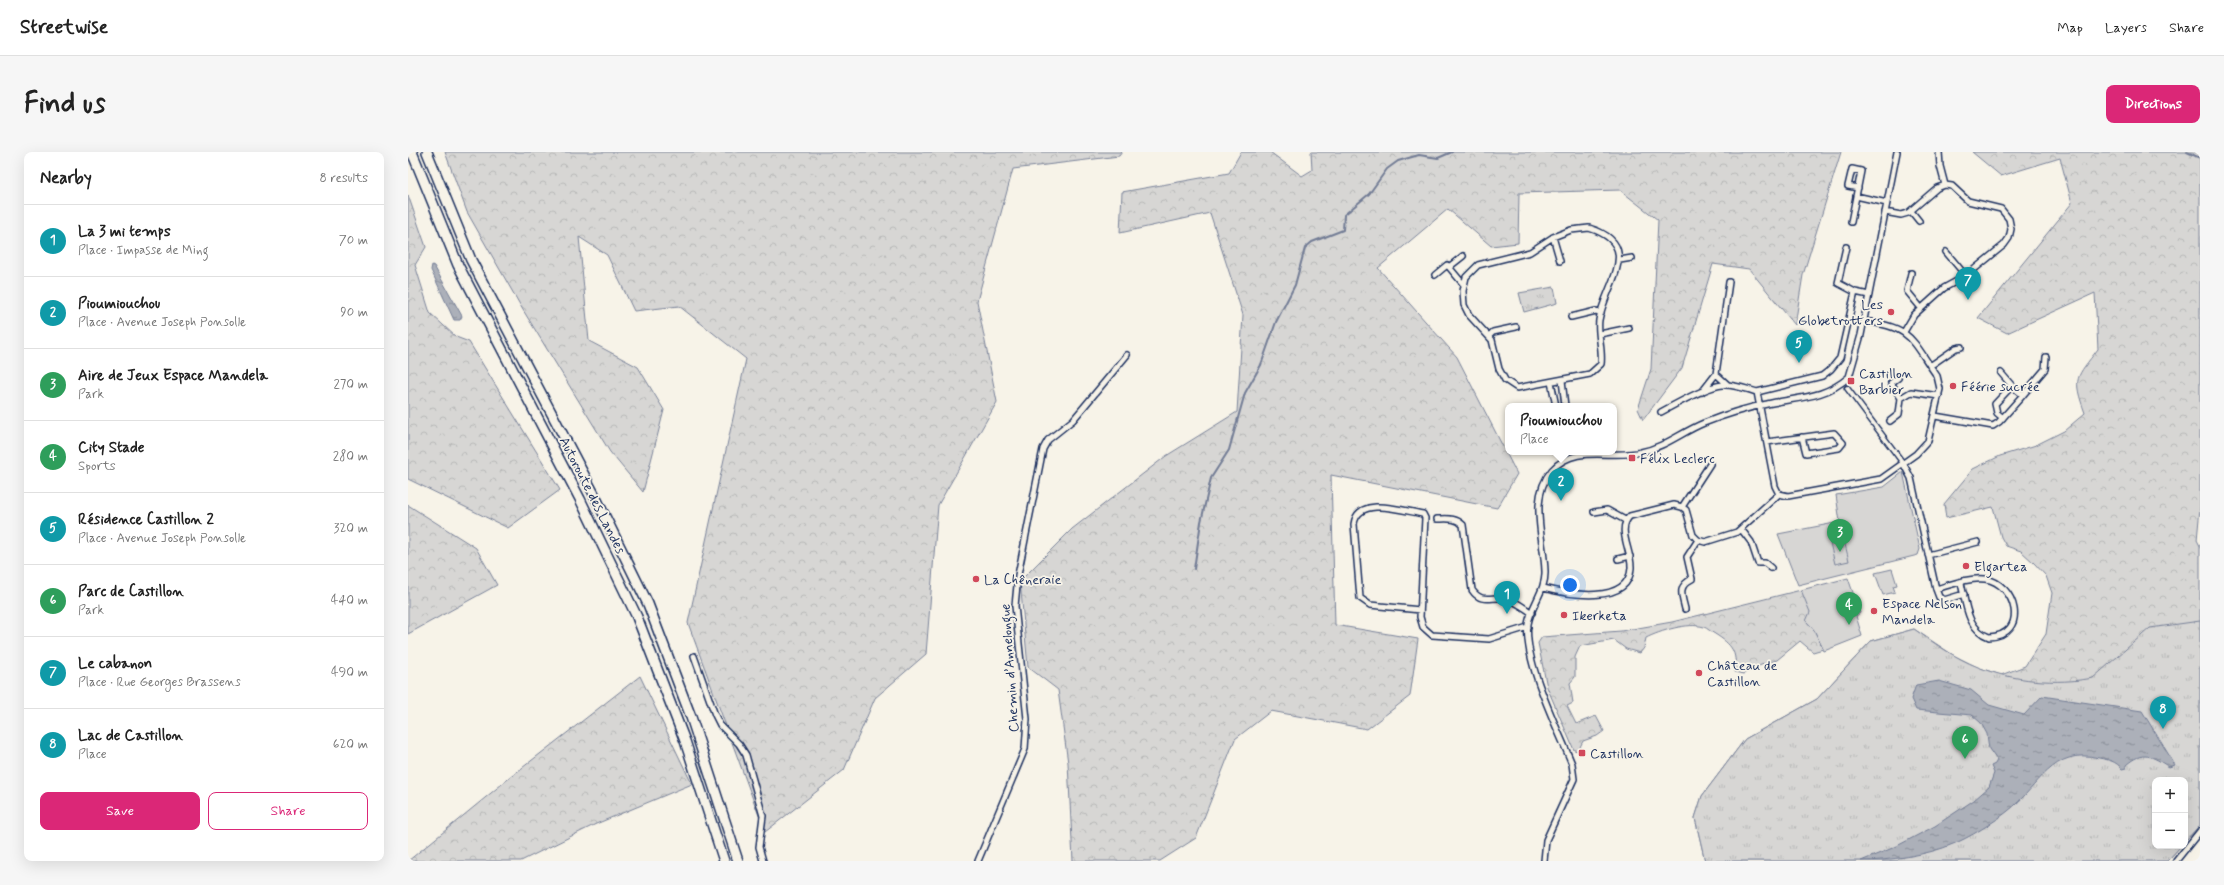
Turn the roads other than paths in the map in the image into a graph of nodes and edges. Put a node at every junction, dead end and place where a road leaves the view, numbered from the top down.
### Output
1 (412, 152) edge
2 (427, 152) edge
3 (1897, 152) edge
4 (1939, 152) edge
5 (1946, 185) junction
6 (1858, 188) dead end
7 (1856, 196) junction
8 (1887, 203) junction
9 (1911, 211) junction
10 (1885, 212) junction
11 (1919, 220) dead end
12 (1851, 222) dead end
13 (1553, 237) junction
14 (1846, 247) dead end
15 (1946, 252) dead end
16 (1463, 256) dead end
17 (1632, 258) dead end
18 (1620, 260) junction
19 (1560, 261) dead end
20 (1449, 267) junction
21 (1911, 273) dead end
22 (1435, 275) dead end
23 (1966, 276) junction
24 (1729, 282) dead end
25 (1464, 285) junction
26 (1855, 292) junction
27 (1869, 295) junction
28 (1921, 308) junction
29 (1601, 313) junction
30 (1571, 316) dead end
31 (1864, 321) junction
32 (1516, 327) dead end
33 (1629, 328) dead end
34 (1904, 332) junction
35 (1600, 334) junction
36 (1489, 336) junction
37 (1961, 347) dead end
38 (1127, 355) dead end
39 (2046, 357) dead end
40 (1930, 366) junction
41 (2001, 373) dead end
42 (1716, 374) junction
43 (1898, 378) dead end
44 (1562, 380) junction
45 (1551, 382) junction
46 (1728, 386) junction
47 (2013, 387) junction
48 (1847, 388) dead end
49 (1757, 392) junction
50 (1701, 393) junction
51 (2023, 395) junction
52 (1939, 396) junction
53 (1901, 398) junction
54 (1556, 403) edge
55 (1565, 403) edge
56 (1760, 406) junction
57 (1662, 412) dead end
58 (1934, 416) junction
59 (2003, 418) junction
60 (1890, 422) dead end
61 (1802, 437) junction
62 (1767, 442) junction
63 (1617, 454) edge
64 (1570, 455) edge
65 (1903, 463) junction
66 (1710, 464) dead end
67 (1779, 494) junction
68 (1682, 507) junction
69 (1594, 512) dead end
70 (1437, 519) dead end
71 (1625, 520) junction
72 (1741, 529) junction
73 (1698, 540) junction
74 (1978, 542) dead end
75 (1928, 555) junction
76 (1630, 556) junction
77 (1618, 559) dead end
78 (1771, 568) dead end
79 (1960, 583) junction
80 (1543, 588) junction
81 (1936, 589) junction
82 (1964, 594) junction
83 (1685, 609) dead end
84 (1420, 610) junction
85 (1532, 613) junction
86 (1528, 627) junction
87 (694, 656) dead end
88 (2200, 830) edge
89 (724, 861) edge
90 (738, 861) edge
91 (763, 861) edge
92 (978, 861) edge
93 (1544, 861) edge
94 (2176, 861) edge

1 - 89 highway, Autoroute des Landes
2 - 90 highway, Autoroute des Landes
3 - 8 street
4 - 5 street
5 - 9 street
5 - 23 street
6 - 7 street
7 - 8 street
7 - 12 street
8 - 10 street
9 - 10 street
9 - 11 street
10 - 27 street
13 - 18 street
13 - 19 street
13 - 25 street
14 - 26 street
15 - 23 street
16 - 20 street
17 - 18 street
18 - 29 street
20 - 22 street
20 - 25 street
21 - 28 street
23 - 28 street
24 - 42 street
25 - 36 street
26 - 27 street
26 - 49 street
27 - 31 street
28 - 34 street
29 - 30 street
29 - 35 street
31 - 34 street
31 - 56 street
32 - 36 street
33 - 35 street
34 - 40 street
35 - 44 street
36 - 45 street
37 - 40 street
38 - 92 street, Chemin d’Annelongue
39 - 51 street
40 - 52 street
41 - 47 street
42 - 46 street
42 - 50 street
43 - 53 street
44 - 45 street
44 - 55 street
45 - 54 street
46 - 49 street
46 - 50 street
47 - 51 street
47 - 59 street
48 - 65 street
49 - 56 street
50 - 57 street
51 - 59 street
52 - 53 street
52 - 58 street
53 - 60 street
56 - 62 street
56 - 63 street
58 - 59 street
58 - 65 street
61 - 61 street
61 - 62 street
62 - 67 street
64 - 80 street
65 - 67 street
65 - 75 street
66 - 68 street
67 - 72 street
68 - 71 street
68 - 73 street
69 - 71 street
70 - 85 street
71 - 76 street
72 - 73 street
72 - 78 street
73 - 83 street
74 - 75 street
75 - 81 street
76 - 77 street
76 - 80 street
79 - 81 street
79 - 82 street
79 - 82 street
80 - 85 street
81 - 82 street
84 - 84 street
84 - 86 street
85 - 86 street
86 - 93 street
87 - 91 street
88 - 94 street

